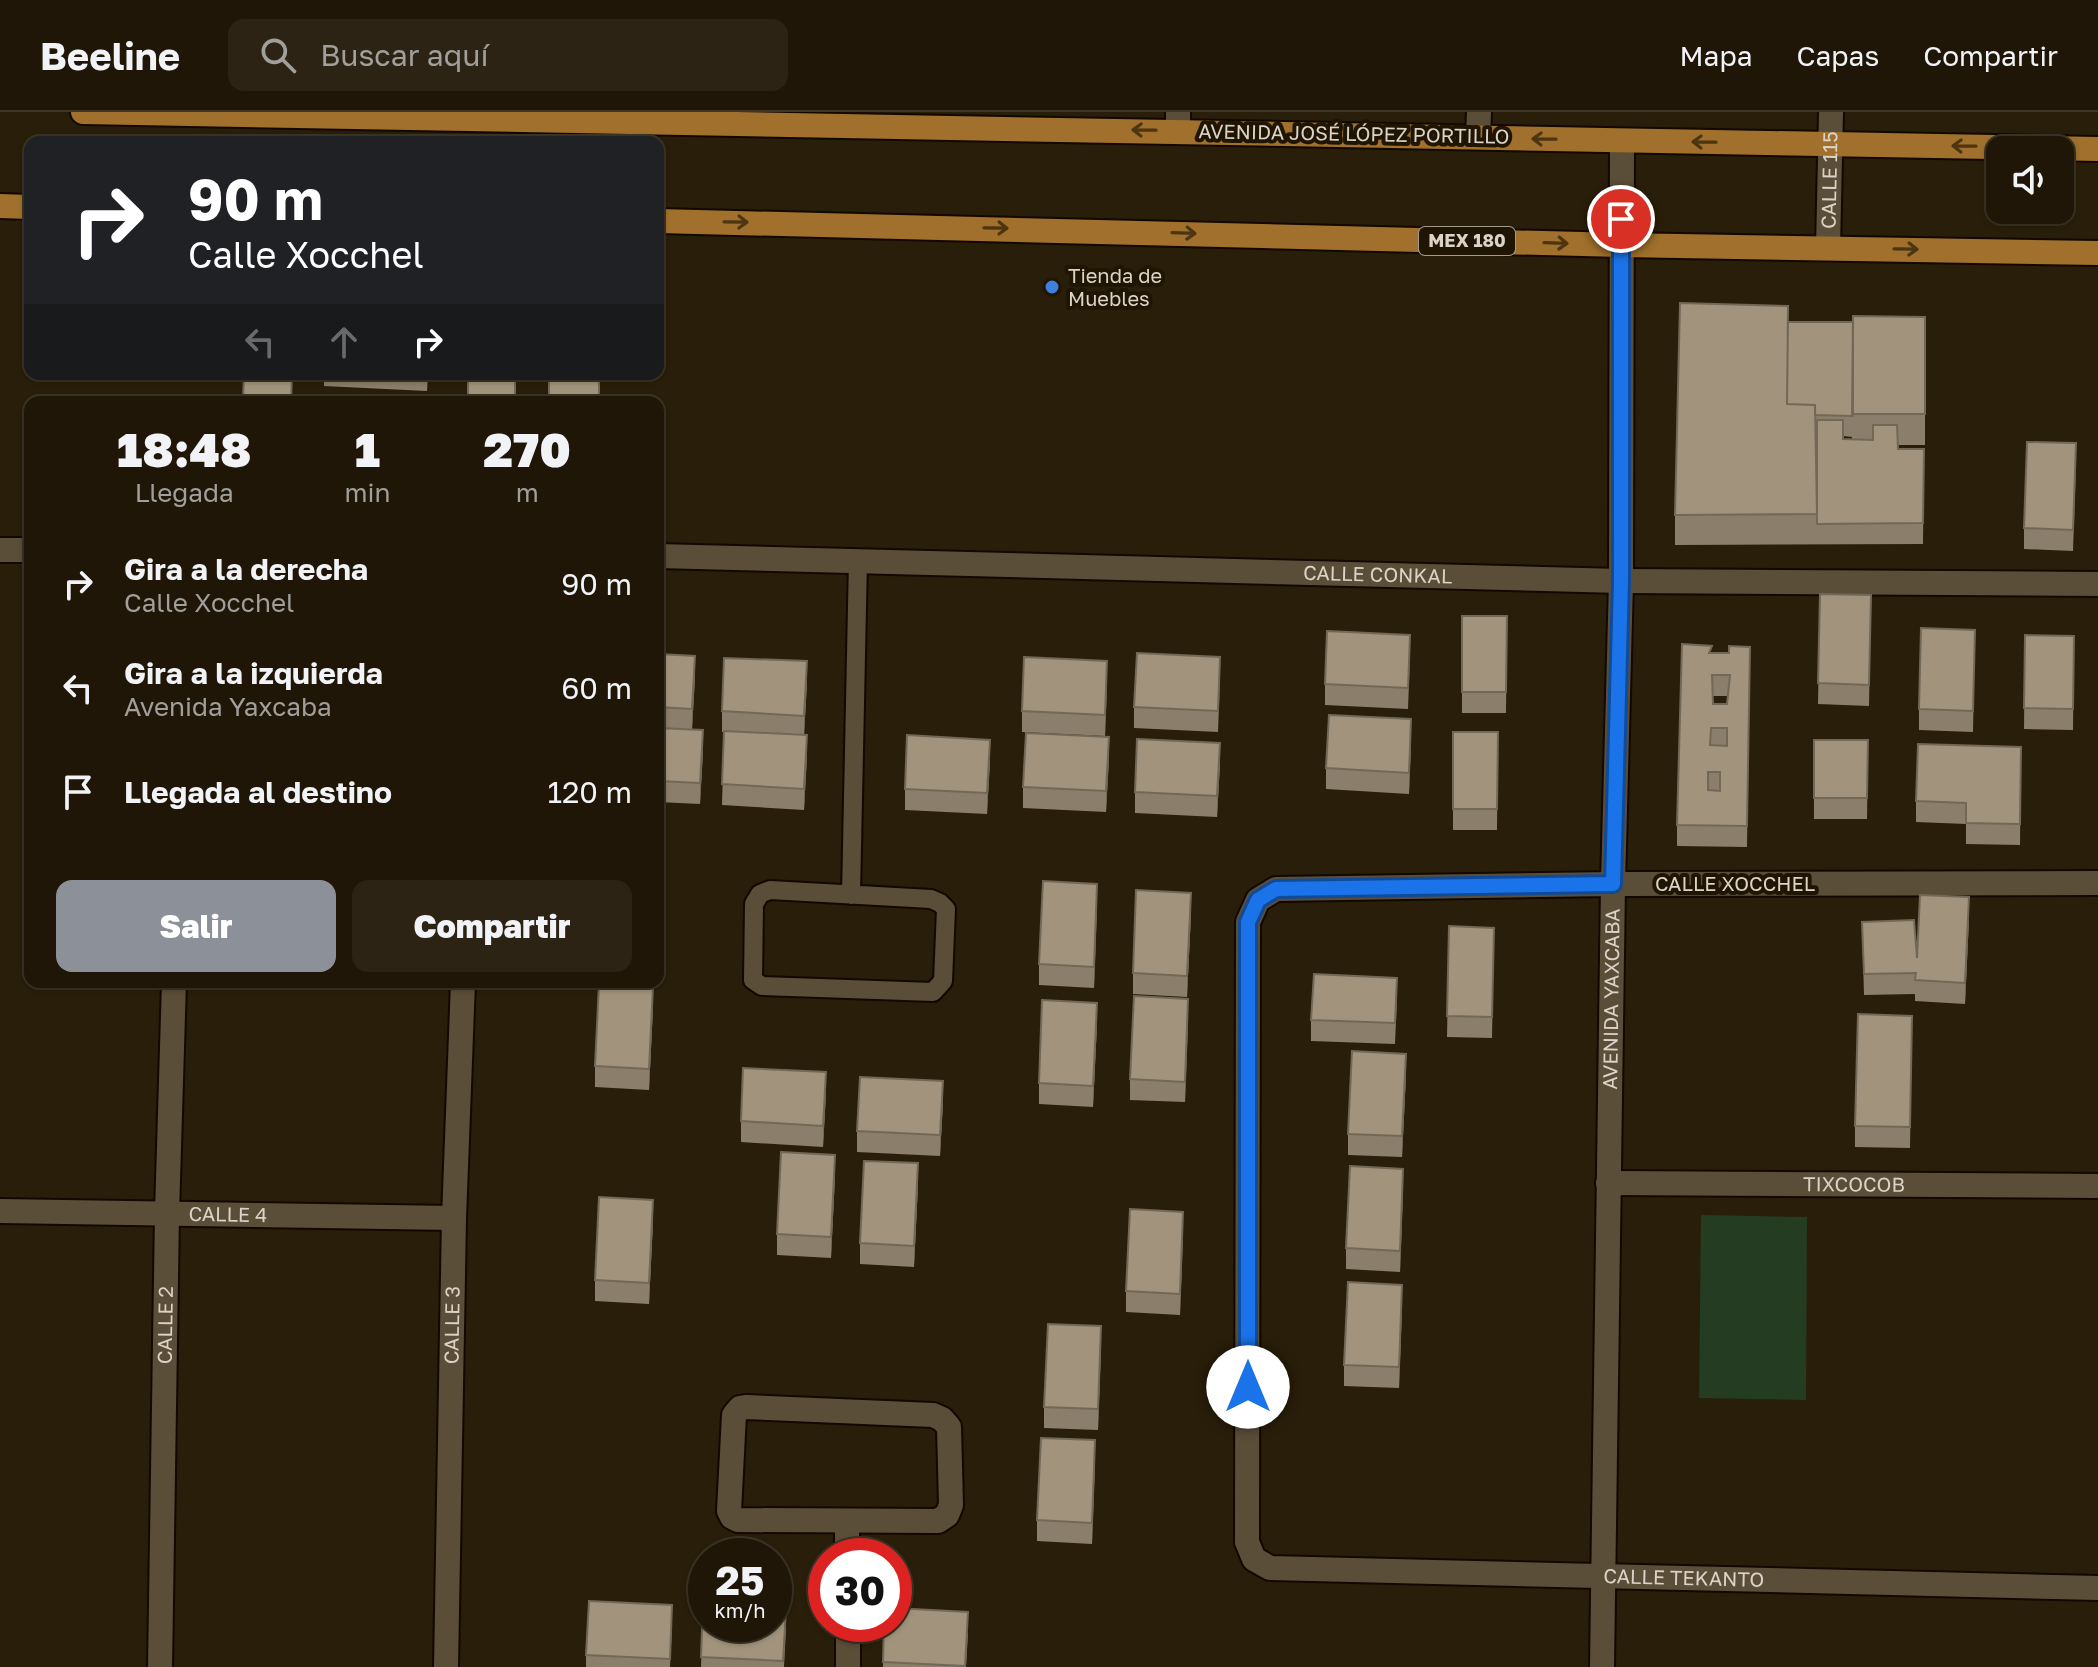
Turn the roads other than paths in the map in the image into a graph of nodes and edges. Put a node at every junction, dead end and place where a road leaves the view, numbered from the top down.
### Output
1 (83, 112) edge
2 (1479, 112) edge
3 (1831, 112) edge
4 (548, 116) edge
5 (1178, 121) edge
6 (1478, 137) junction
7 (1622, 141) junction
8 (1831, 143) junction
9 (2098, 149) edge
10 (0, 206) edge
11 (24, 207) edge
12 (664, 221) edge
13 (1621, 245) junction
14 (1828, 248) junction
15 (2098, 253) edge
16 (0, 550) edge
17 (24, 550) edge
18 (664, 556) edge
19 (858, 559) junction
20 (1621, 581) junction
21 (2098, 584) edge
22 (2098, 883) edge
23 (1613, 884) junction
24 (851, 895) junction
25 (174, 988) edge
26 (463, 988) edge
27 (1608, 1183) junction
28 (2098, 1186) edge
29 (0, 1211) edge
30 (167, 1213) junction
31 (454, 1218) junction
32 (847, 1521) junction
33 (847, 1538) edge
34 (1270, 1568) joint
35 (1602, 1577) junction
36 (2098, 1588) edge
37 (848, 1642) edge
38 (160, 1667) edge
39 (446, 1667) edge
40 (848, 1667) edge
41 (1602, 1667) edge

1 - 4 main road, AVENIDA JOSÉ LÓPEZ PORTILLO
2 - 6 street
3 - 8 street, CALLE 115
5 -> 4 main road, AVENIDA JOSÉ LÓPEZ PORTILLO
5 - 6 main road, AVENIDA JOSÉ LÓPEZ PORTILLO
7 -> 6 main road, AVENIDA JOSÉ LÓPEZ PORTILLO
8 -> 7 main road, AVENIDA JOSÉ LÓPEZ PORTILLO
7 - 13 street, AVENIDA YAXCABA
9 -> 8 main road, AVENIDA JOSÉ LÓPEZ PORTILLO
8 - 14 street, CALLE 115
10 - 11 main road
12 -> 13 main road, MEX 180
13 - 14 main road, MEX 180
13 - 20 street, AVENIDA YAXCABA
14 -> 15 main road, MEX 180
16 - 17 street
18 - 19 street, CALLE CONKAL
19 - 20 street, CALLE CONKAL
19 - 24 lane
20 - 21 street, CALLE CONKAL
20 - 23 street, AVENIDA YAXCABA
22 - 23 street, CALLE XOCCHEL
23 - 27 street, AVENIDA YAXCABA
23 - 34 street, CALLE XOCCHEL
24 - 24 lane
25 - 30 street, CALLE 2
26 - 31 street, CALLE 3
27 - 28 street, TIXCOCOB
27 - 35 street, AVENIDA YAXCABA
29 - 30 street, CALLE 4
30 - 31 street, CALLE 4
30 - 38 street, CALLE 2
31 - 39 street, CALLE 3
32 - 32 street
32 - 33 street
34 - 35 street, CALLE TEKANTO
35 - 36 street, CALLE TEKANTO
35 - 41 street, AVENIDA YAXCABA
37 - 40 street

